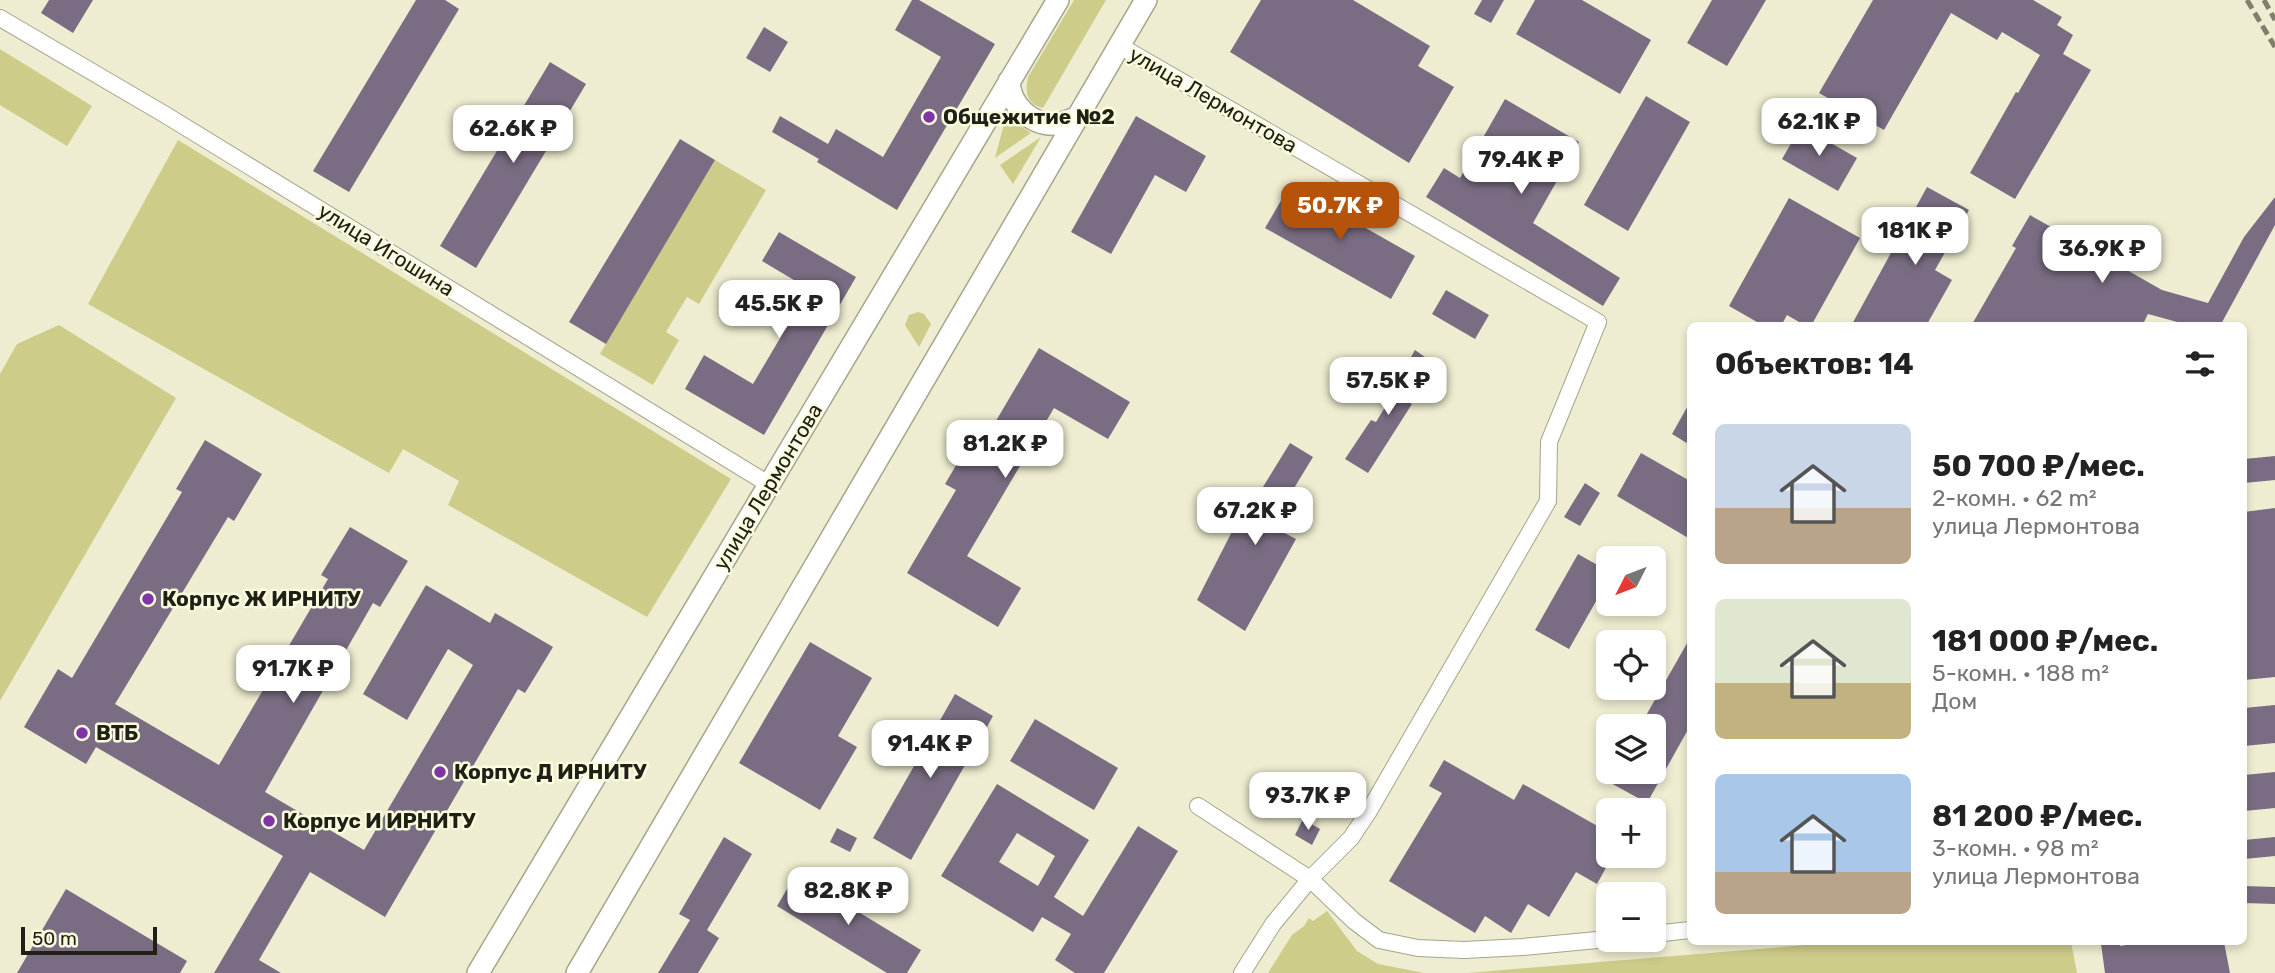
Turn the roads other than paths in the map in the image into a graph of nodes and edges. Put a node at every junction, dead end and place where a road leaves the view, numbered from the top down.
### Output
1 (1058, 0) edge
2 (1146, 0) edge
3 (0, 18) edge
4 (1120, 47) junction
5 (1009, 80) junction
6 (1078, 117) junction
7 (769, 485) junction
8 (1198, 806) dead end
9 (1310, 878) junction
10 (1687, 930) edge
11 (1666, 933) edge
12 (1596, 940) edge
13 (478, 973) edge
14 (577, 973) edge
15 (1242, 973) edge

1 - 5 main road, улица Лермонтова
2 - 4 main road, улица Лермонтова
3 - 7 street, улица Игошина
4 - 6 main road, улица Лермонтова
4 - 9 street, улица Лермонтова
5 - 6 main road
5 - 7 main road, улица Лермонтова
6 - 14 main road, улица Лермонтова
7 - 13 main road, улица Лермонтова
8 - 9 street
9 - 12 street
9 - 15 street
10 - 11 street

